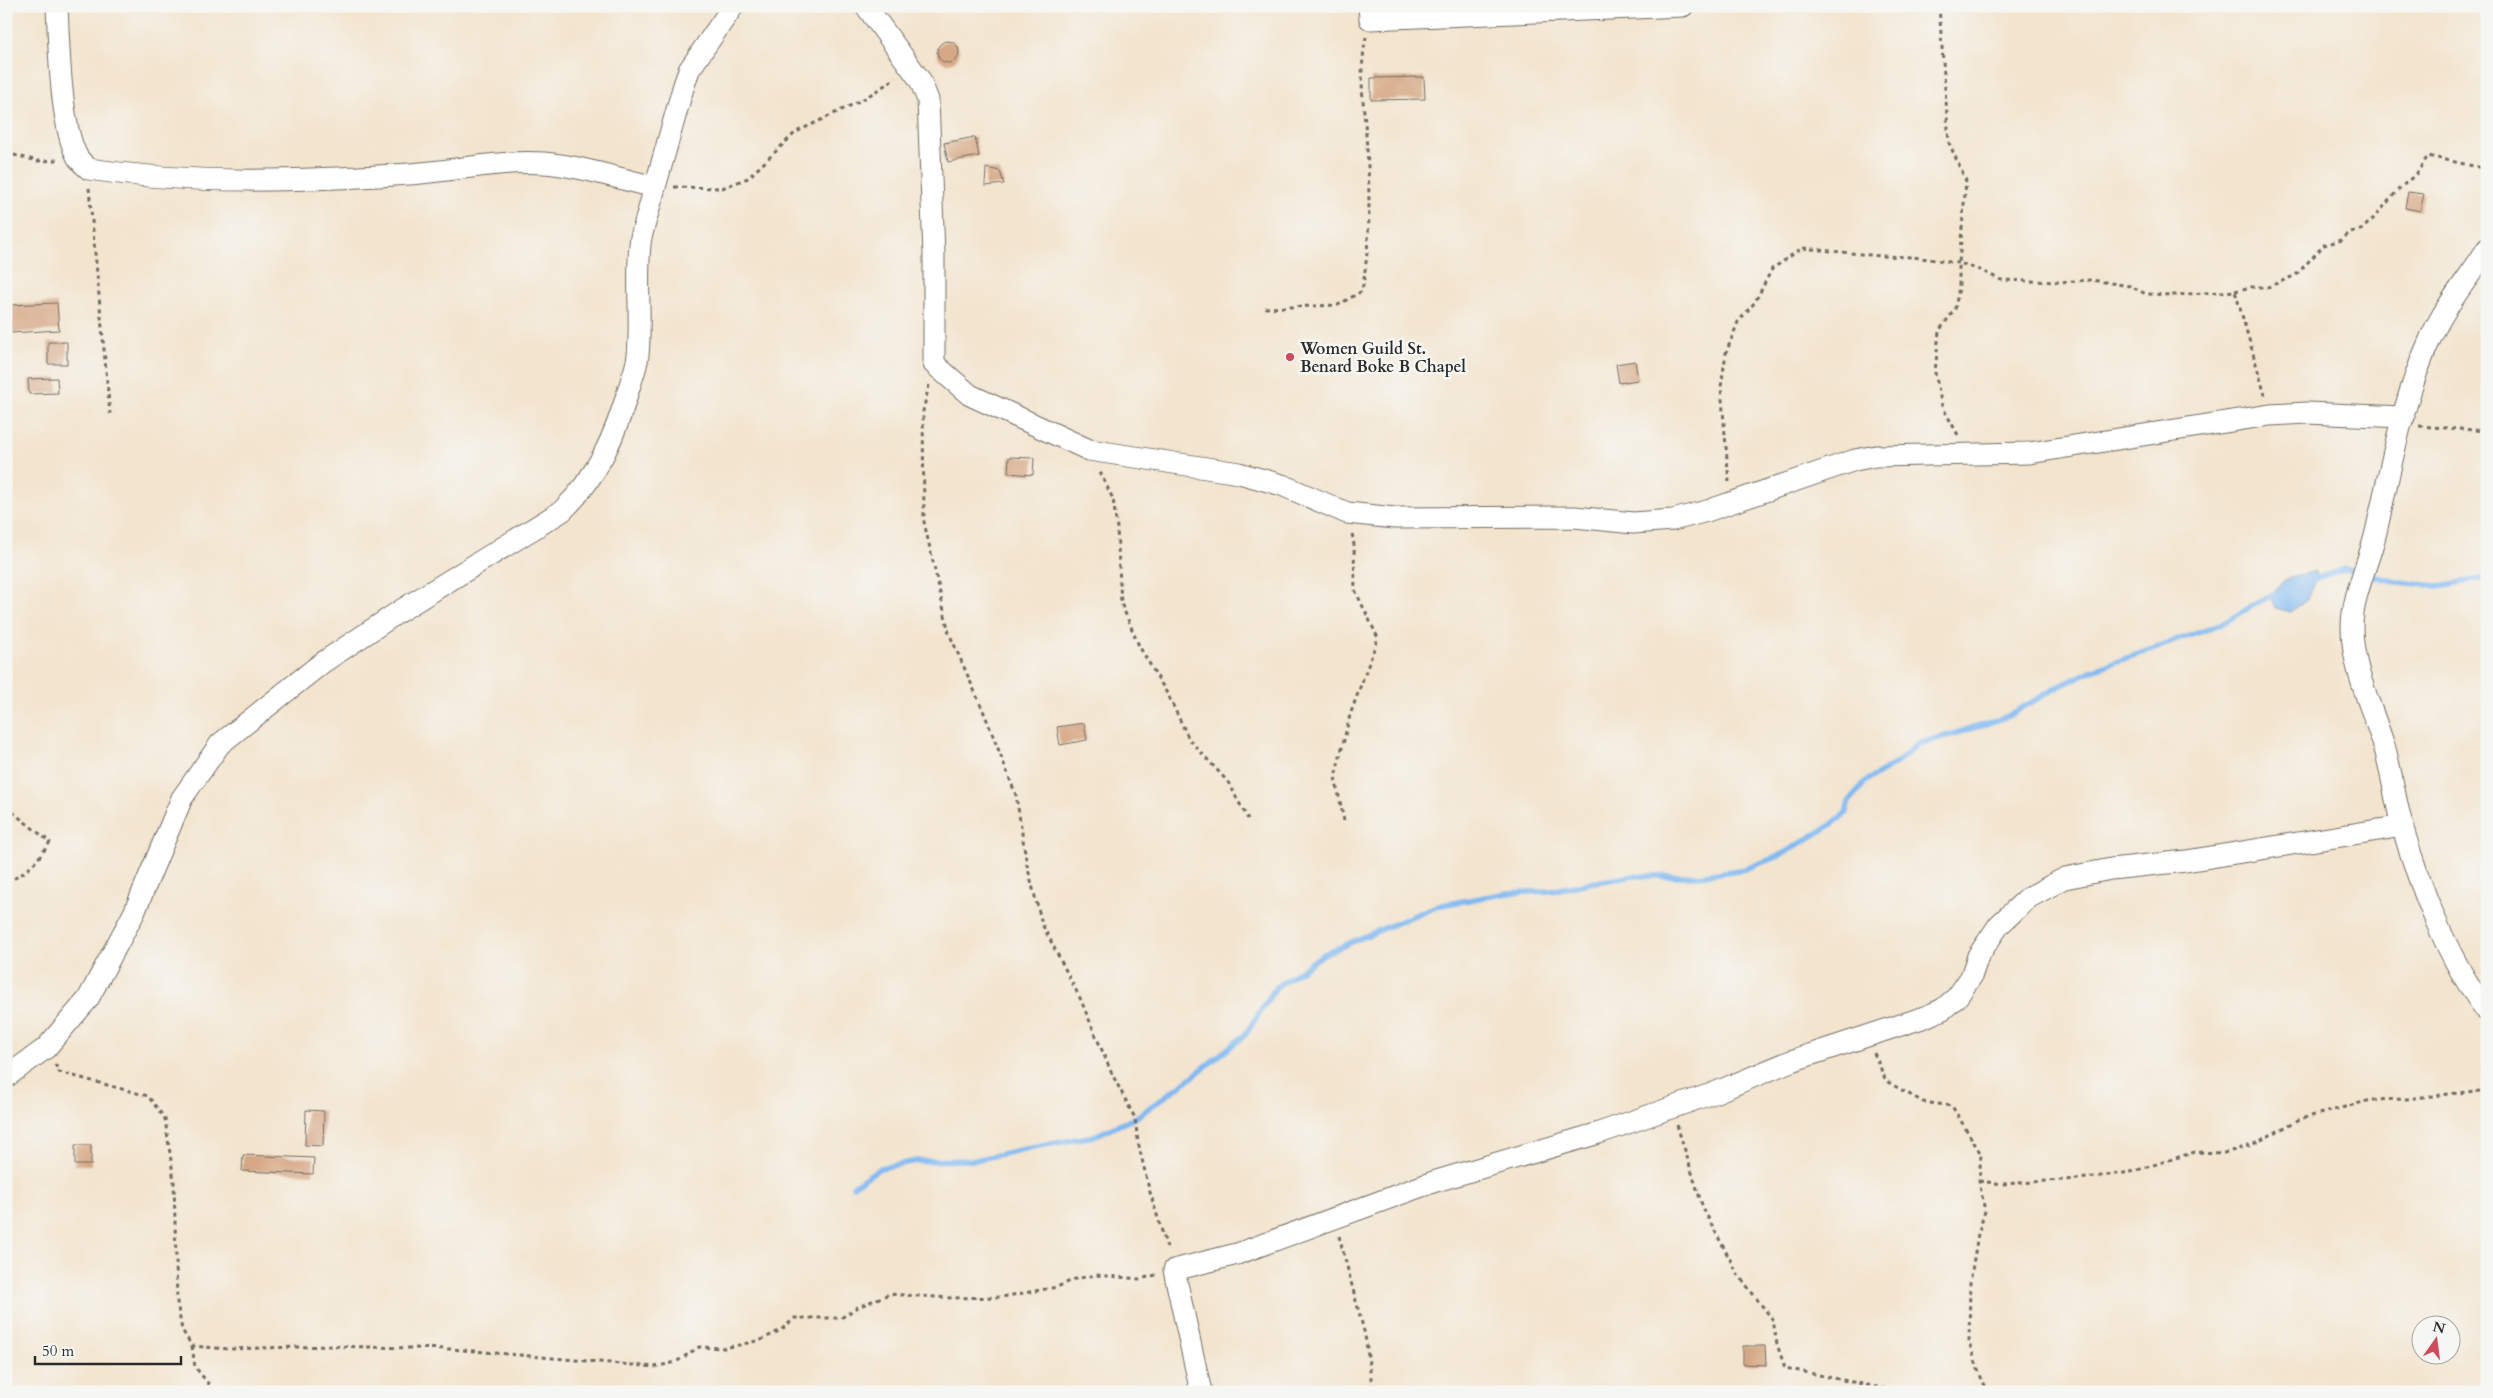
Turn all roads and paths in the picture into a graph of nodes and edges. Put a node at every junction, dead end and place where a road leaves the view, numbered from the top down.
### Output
1 (57, 6) edge
2 (733, 6) edge
3 (866, 6) edge
4 (1683, 6) edge
5 (1939, 6) edge
6 (1369, 13) edge
7 (911, 68) junction
8 (6, 152) edge
9 (84, 164) junction
10 (2487, 168) edge
11 (655, 187) junction
12 (2487, 249) edge
13 (1959, 263) junction
14 (2235, 291) junction
15 (1265, 308) dead end
16 (934, 364) junction
17 (110, 414) dead end
18 (2270, 415) junction
19 (2404, 417) junction
20 (2487, 431) edge
21 (1089, 450) junction
22 (1965, 454) junction
23 (1731, 501) junction
24 (1347, 513) junction
25 (6, 807) edge
26 (1248, 819) dead end
27 (1344, 822) dead end
28 (2403, 826) junction
29 (6, 881) edge
30 (2487, 1010) edge
31 (1866, 1035) junction
32 (46, 1048) junction
33 (6, 1077) edge
34 (2487, 1092) edge
35 (1672, 1108) junction
36 (1979, 1181) junction
37 (1335, 1219) junction
38 (1174, 1270) junction
39 (192, 1346) junction
40 (215, 1392) edge
41 (1201, 1392) edge
42 (1373, 1392) edge
43 (1901, 1392) edge
44 (1988, 1392) edge

1 - 9 street
2 - 11 street
3 - 7 street
4 - 6 street
5 - 13 path
6 - 15 path
7 - 11 path
7 - 16 street
8 - 9 path
9 - 11 street
9 - 17 path
10 - 14 path
11 - 32 street
12 - 19 street
13 - 14 path
13 - 22 path
13 - 23 path
14 - 18 path
16 - 21 street
16 - 38 path
18 - 19 street
18 - 22 street
19 - 20 path
19 - 28 street
21 - 24 street
21 - 26 path
22 - 23 street
23 - 24 street
24 - 27 path
25 - 29 path
28 - 30 street
28 - 31 street
31 - 35 street
31 - 36 path
32 - 33 street
32 - 39 path
34 - 36 path
35 - 37 street
35 - 43 path
36 - 44 path
37 - 38 street
37 - 42 path
38 - 39 path
38 - 41 street
39 - 40 path

